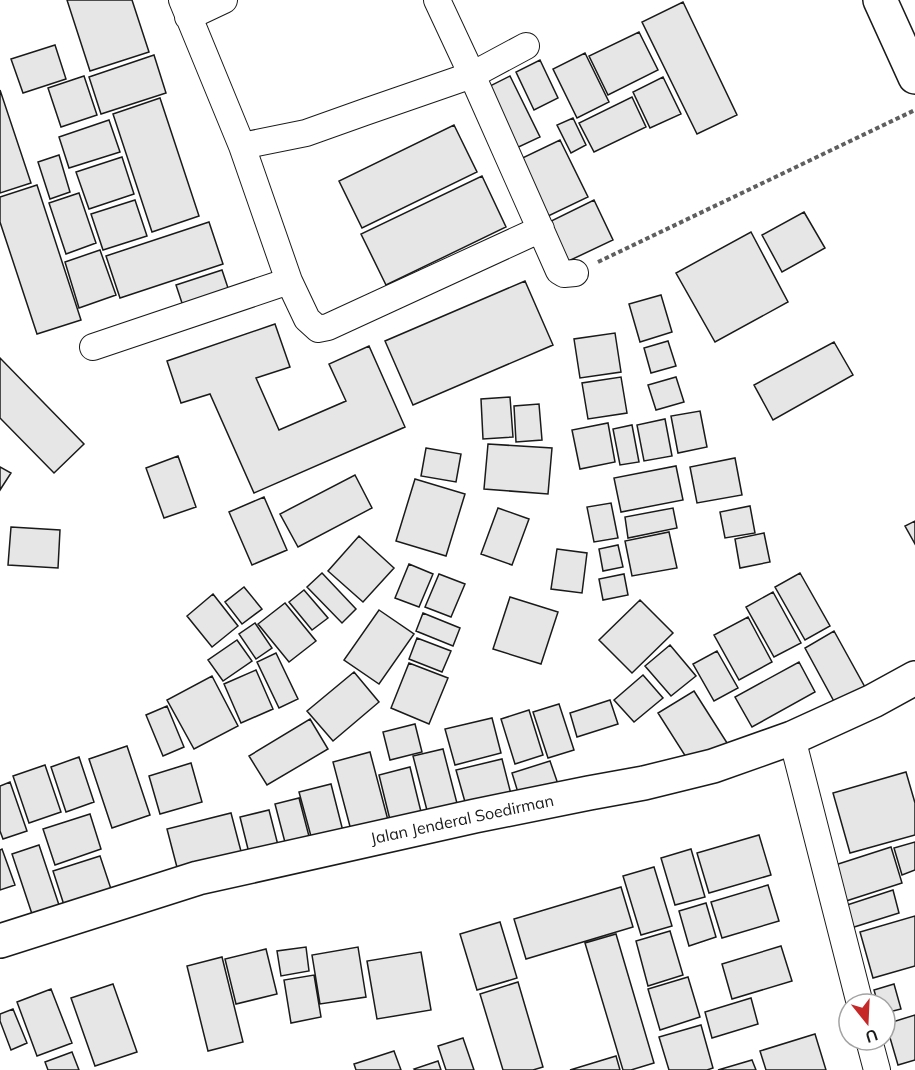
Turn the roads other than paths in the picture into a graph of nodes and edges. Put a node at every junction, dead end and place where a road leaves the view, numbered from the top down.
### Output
1 (224, 0) edge
2 (437, 0) edge
3 (880, 0) edge
4 (185, 8) edge
5 (526, 46) dead end
6 (472, 75) junction
7 (915, 77) edge
8 (242, 146) junction
9 (541, 229) junction
10 (575, 273) road end
11 (290, 281) junction
12 (93, 347) dead end
13 (915, 678) edge
14 (792, 738) junction
15 (0, 941) edge
16 (857, 992) edge
17 (872, 1052) edge
18 (877, 1070) edge

1 - 4 street
2 - 6 street
3 - 7 street
4 - 8 street
5 - 6 street
6 - 8 street
6 - 9 street
8 - 11 street
9 - 10 street
9 - 11 street
11 - 12 street
13 - 14 street, Jalan Jenderal Soedirman
14 - 15 street, Jalan Jenderal Soedirman
14 - 16 street
17 - 18 street

